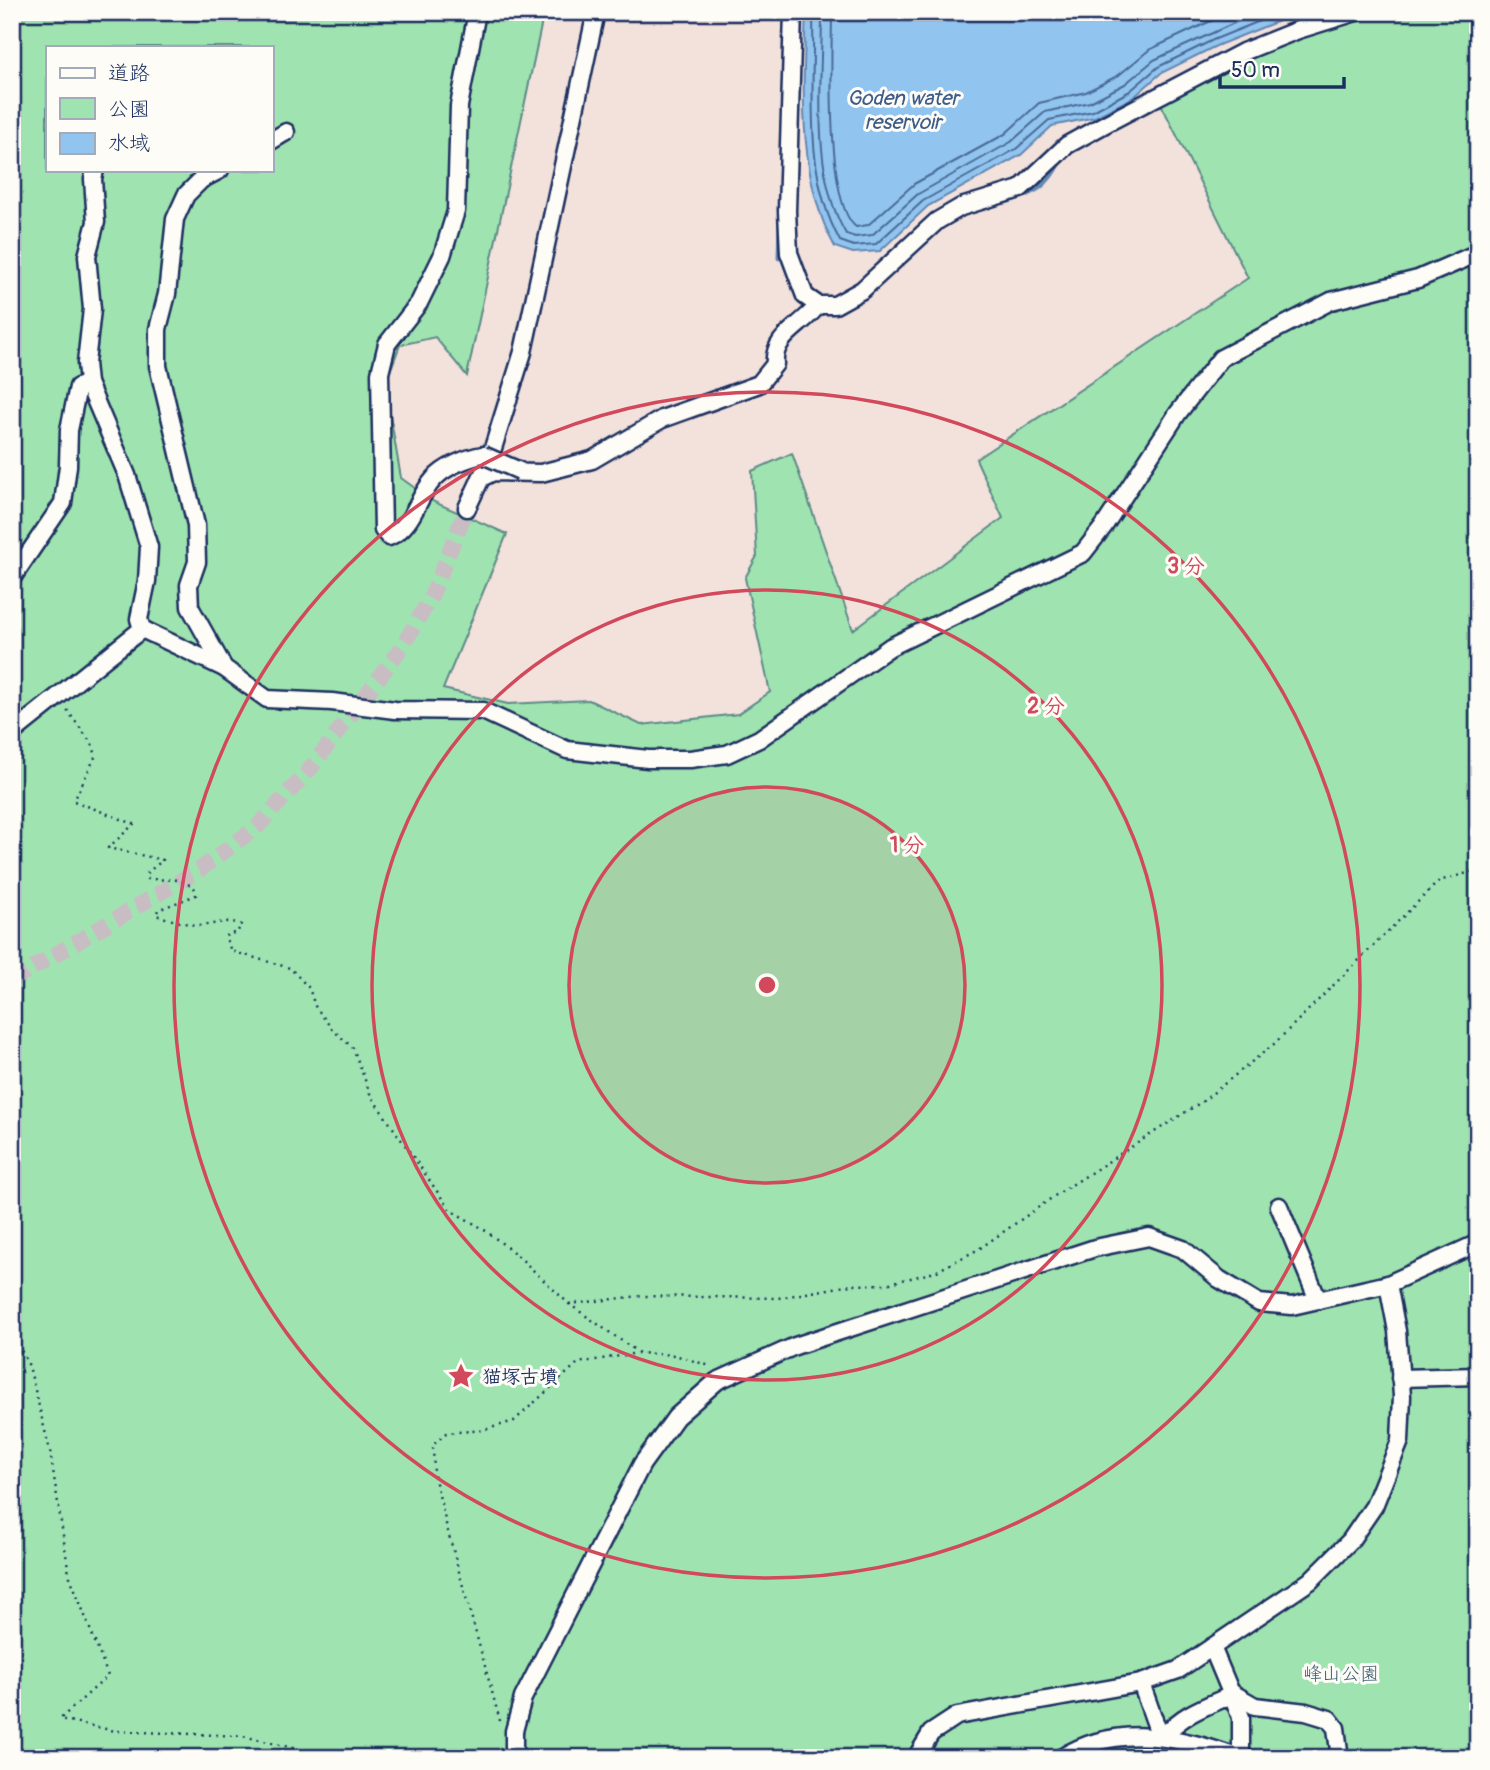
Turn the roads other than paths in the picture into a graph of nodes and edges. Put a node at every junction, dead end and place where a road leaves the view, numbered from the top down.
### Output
1 (477, 12) edge
2 (596, 12) edge
3 (793, 12) edge
4 (1356, 12) edge
5 (286, 132) dead end
6 (273, 140) edge
7 (95, 172) edge
8 (216, 172) edge
9 (1478, 253) edge
10 (818, 305) junction
11 (88, 383) junction
12 (520, 471) junction
13 (481, 478) junction
14 (467, 508) tunnel mouth
15 (12, 578) edge
16 (142, 629) junction
17 (224, 668) junction
18 (12, 733) edge
19 (1279, 1206) dead end
20 (1478, 1243) edge
21 (1388, 1284) junction
22 (1318, 1300) junction
23 (1478, 1376) edge
24 (1400, 1378) junction
25 (1212, 1647) junction
26 (1141, 1683) junction
27 (1234, 1694) junction
28 (1160, 1736) junction
29 (514, 1758) edge
30 (916, 1758) edge
31 (1061, 1758) edge
32 (1240, 1758) edge
33 (1340, 1758) edge

1 - 12 street, bridge
2 - 13 street
3 - 10 street
4 - 10 street
5 - 6 street
7 - 11 street
8 - 17 street
9 - 17 street
10 - 12 street
11 - 15 street
11 - 16 street
12 - 13 street
13 - 14 street
16 - 17 street
16 - 18 street
19 - 22 street
20 - 21 street
21 - 22 street
21 - 24 street
22 - 29 street
23 - 24 street
24 - 25 street
25 - 26 street
25 - 27 street
26 - 28 street
26 - 30 street
27 - 28 street
27 - 32 street
27 - 33 street
28 - 31 street
28 - 32 street

